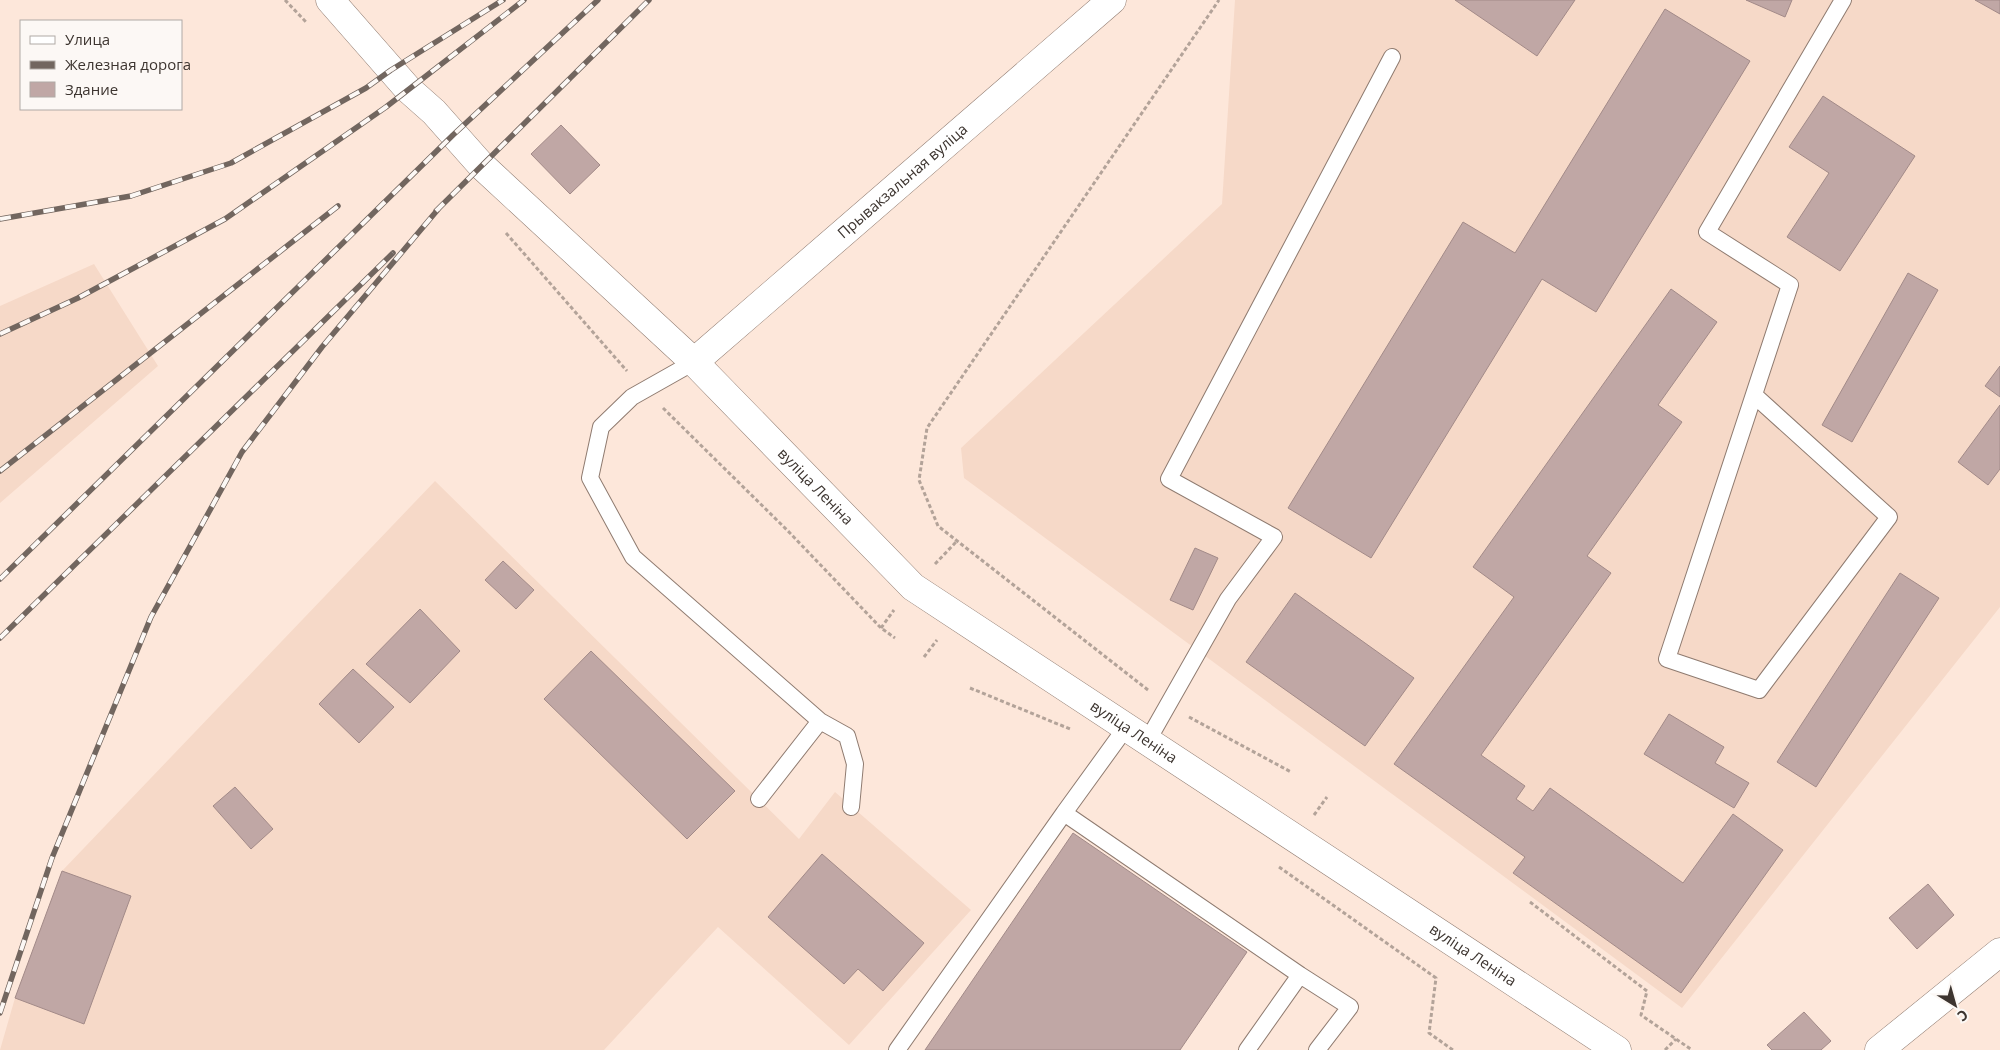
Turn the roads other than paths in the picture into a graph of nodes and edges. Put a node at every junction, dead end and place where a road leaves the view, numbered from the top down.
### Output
1 (330, 0) edge
2 (1112, 0) edge
3 (1844, 0) edge
4 (1392, 58) dead end
5 (694, 362) junction
6 (1754, 395) junction
7 (820, 720) junction
8 (1137, 733) junction
9 (759, 800) dead end
10 (852, 807) dead end
11 (1064, 813) junction
12 (2000, 952) edge
13 (1300, 975) junction
14 (898, 1050) edge
15 (1247, 1050) edge
16 (1317, 1050) edge
17 (1617, 1050) edge
18 (1879, 1050) edge

1 - 5 street, вуліца Леніна
2 - 5 street, Прывакзальная вуліца
3 - 6 lane
4 - 8 lane
5 - 7 lane
5 - 8 street, вуліца Леніна
6 - 6 lane
7 - 9 lane
7 - 10 lane
8 - 11 lane
8 - 17 street, вуліца Леніна
11 - 13 lane
11 - 14 lane
12 - 18 street
13 - 15 lane
13 - 16 lane

